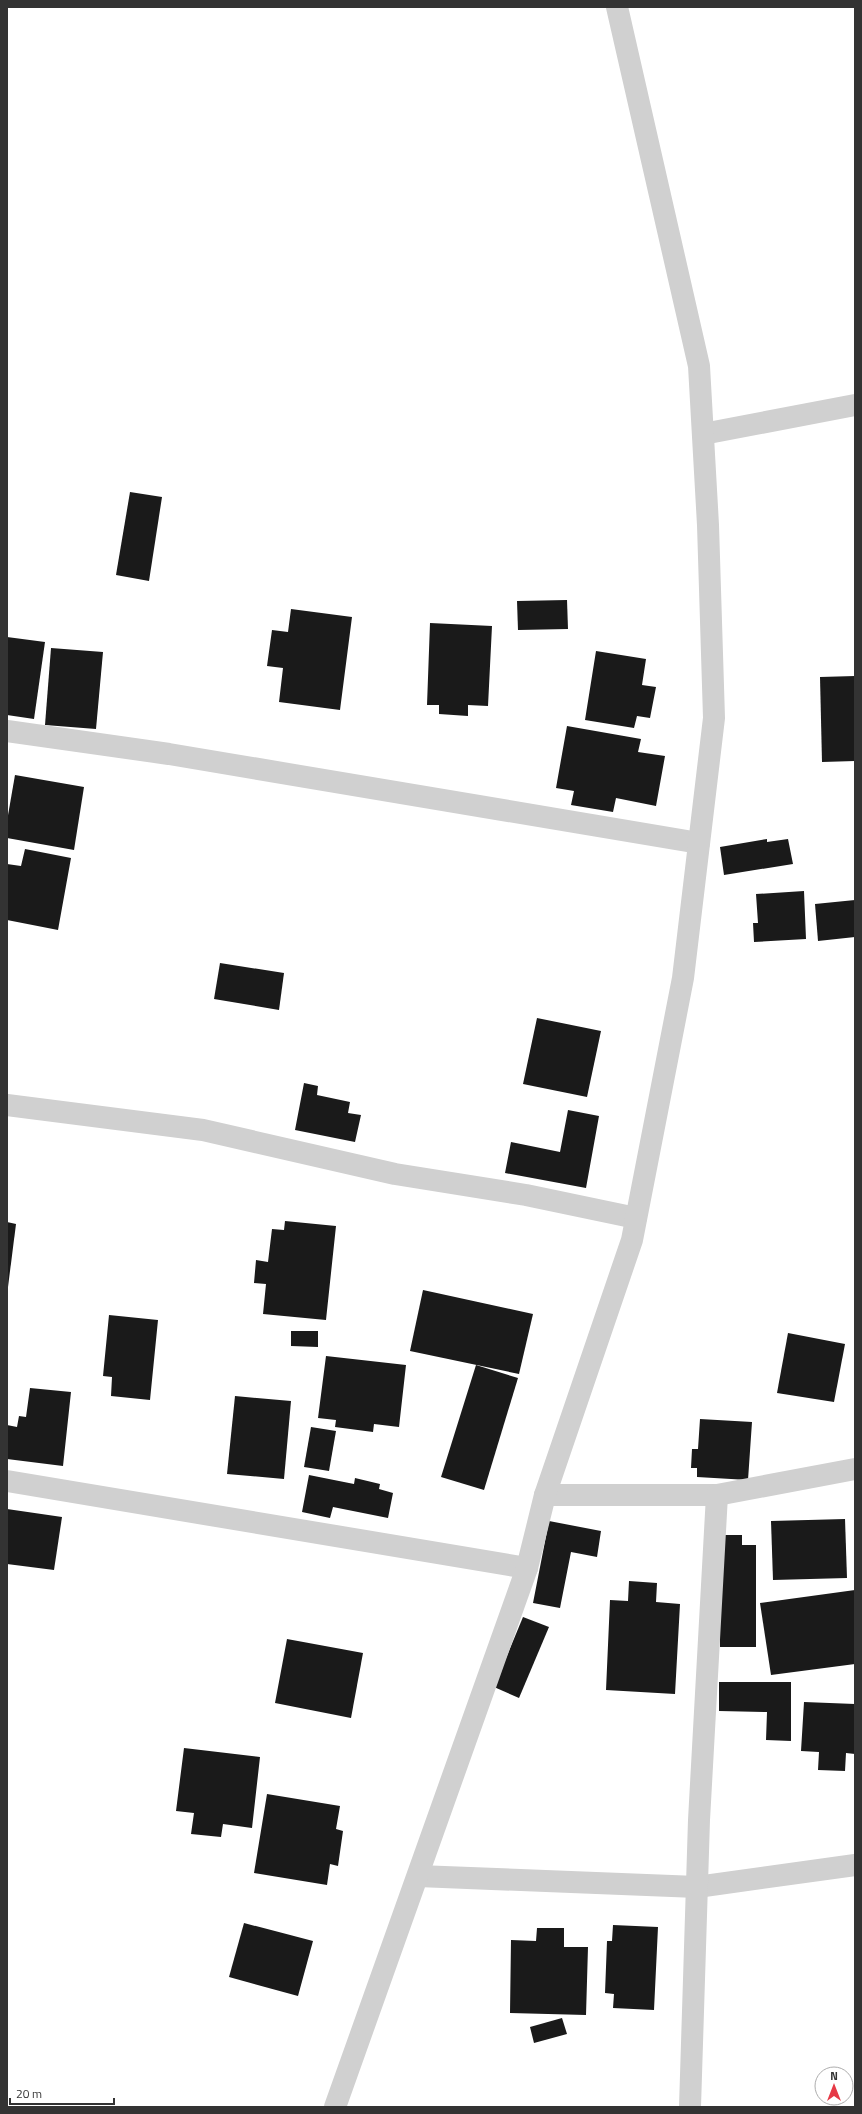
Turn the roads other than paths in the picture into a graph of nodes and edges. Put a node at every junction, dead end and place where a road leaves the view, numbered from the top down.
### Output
1 (616, 7) edge
2 (855, 405) edge
3 (703, 434) junction
4 (7, 731) edge
5 (699, 843) junction
6 (7, 1105) edge
7 (636, 1218) junction
8 (855, 1469) edge
9 (7, 1481) edge
10 (545, 1495) junction
11 (717, 1495) junction
12 (527, 1568) junction
13 (855, 1865) edge
14 (418, 1876) junction
15 (697, 1888) junction
16 (335, 2107) edge
17 (690, 2107) edge

1 - 3 street
2 - 3 street
3 - 5 street
4 - 5 street
5 - 7 street
6 - 7 street
7 - 10 street
8 - 11 street
9 - 12 street
10 - 11 street
10 - 12 street
11 - 15 street
12 - 14 street
13 - 15 street
14 - 15 street
14 - 16 street
15 - 17 street

